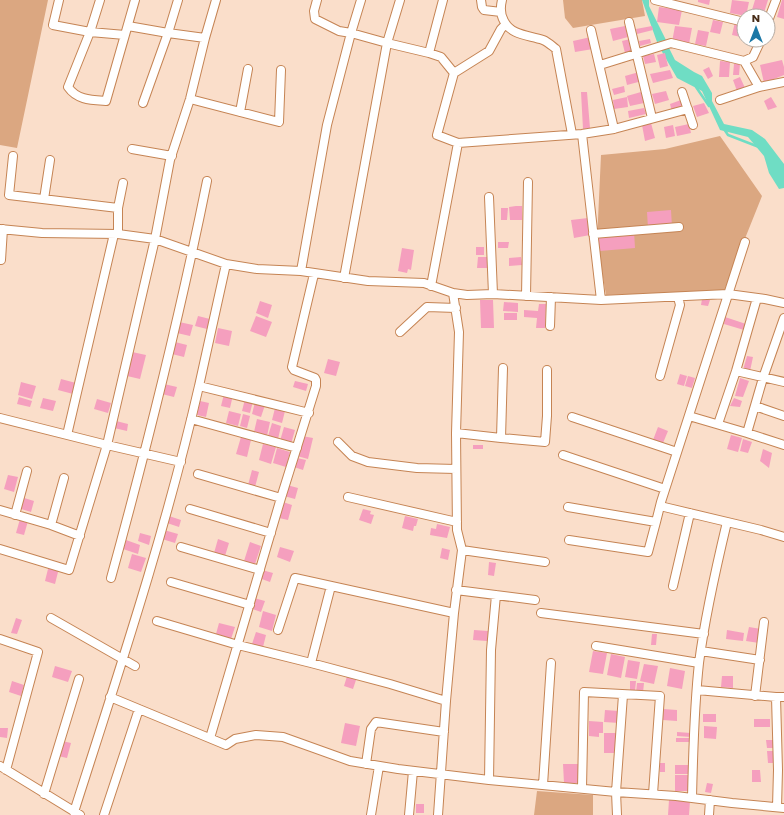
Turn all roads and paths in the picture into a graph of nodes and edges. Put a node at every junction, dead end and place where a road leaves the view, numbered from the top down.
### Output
1 (59, 0) edge
2 (100, 0) edge
3 (135, 0) edge
4 (178, 0) edge
5 (216, 0) edge
6 (317, 0) edge
7 (361, 0) edge
8 (400, 0) edge
9 (443, 0) edge
10 (481, 0) edge
11 (502, 0) edge
12 (655, 0) edge
13 (500, 12) junction
14 (736, 20) edge
15 (629, 22) dead end
16 (506, 24) junction
17 (128, 26) junction
18 (591, 30) dead end
19 (90, 32) junction
20 (168, 33) junction
21 (351, 33) junction
22 (125, 35) junction
23 (205, 38) junction
24 (387, 43) junction
25 (757, 48) edge
26 (429, 53) junction
27 (637, 53) junction
28 (744, 60) junction
29 (600, 65) junction
30 (248, 69) dead end
31 (281, 70) dead end
32 (454, 73) junction
33 (784, 82) edge
34 (759, 87) junction
35 (682, 92) dead end
36 (190, 99) junction
37 (720, 100) dead end
38 (143, 103) dead end
39 (688, 109) junction
40 (240, 112) junction
41 (652, 118) junction
42 (692, 125) dead end
43 (614, 129) junction
44 (572, 134) junction
45 (582, 134) junction
46 (458, 143) junction
47 (132, 149) dead end
48 (13, 156) dead end
49 (172, 156) junction
50 (50, 160) dead end
51 (207, 181) dead end
52 (528, 182) dead end
53 (123, 183) dead end
54 (489, 196) dead end
55 (44, 199) junction
56 (118, 208) junction
57 (680, 227) dead end
58 (2, 229) edge
59 (116, 234) junction
60 (593, 234) junction
61 (155, 239) junction
62 (745, 242) dead end
63 (192, 252) junction
64 (1, 260) edge
65 (226, 264) junction
66 (301, 271) junction
67 (314, 274) junction
68 (344, 278) junction
69 (431, 286) junction
70 (454, 293) junction
71 (493, 294) junction
72 (728, 294) junction
73 (526, 296) junction
74 (678, 296) junction
75 (551, 297) junction
76 (757, 298) junction
77 (601, 300) junction
78 (784, 303) edge
79 (456, 308) junction
80 (784, 318) edge
81 (550, 326) dead end
82 (400, 332) dead end
83 (503, 368) dead end
84 (547, 370) dead end
85 (736, 370) junction
86 (660, 376) dead end
87 (763, 378) junction
88 (784, 382) edge
89 (199, 386) junction
90 (755, 406) junction
91 (309, 413) junction
92 (689, 416) junction
93 (784, 416) edge
94 (572, 417) dead end
95 (0, 418) edge
96 (191, 419) junction
97 (718, 424) junction
98 (456, 433) junction
99 (747, 433) junction
100 (67, 435) junction
101 (501, 438) junction
102 (338, 442) dead end
103 (106, 445) junction
104 (784, 445) edge
105 (298, 448) junction
106 (677, 452) junction
107 (145, 454) junction
108 (564, 455) dead end
109 (181, 462) junction
110 (456, 469) junction
111 (27, 470) dead end
112 (198, 474) dead end
113 (64, 478) dead end
114 (665, 489) junction
115 (348, 496) dead end
116 (281, 498) junction
117 (660, 506) junction
118 (568, 507) dead end
119 (190, 509) dead end
120 (0, 510) edge
121 (690, 513) junction
122 (15, 515) junction
123 (457, 522) junction
124 (656, 522) junction
125 (726, 522) junction
126 (51, 525) junction
127 (271, 533) junction
128 (80, 536) junction
129 (784, 538) edge
130 (569, 540) dead end
131 (181, 547) dead end
132 (0, 549) edge
133 (462, 550) junction
134 (545, 562) dead end
135 (260, 570) junction
136 (111, 578) dead end
137 (171, 582) dead end
138 (332, 586) junction
139 (673, 586) dead end
140 (456, 590) junction
141 (496, 595) junction
142 (535, 600) dead end
143 (250, 605) junction
144 (454, 613) junction
145 (540, 613) dead end
146 (51, 618) dead end
147 (157, 621) dead end
148 (764, 622) dead end
149 (278, 630) dead end
150 (704, 634) junction
151 (0, 638) edge
152 (238, 645) junction
153 (596, 646) dead end
154 (701, 652) junction
155 (123, 659) junction
156 (760, 660) junction
157 (311, 663) junction
158 (551, 663) dead end
159 (700, 663) junction
160 (135, 666) dead end
161 (79, 679) dead end
162 (697, 690) junction
163 (623, 695) junction
164 (756, 696) junction
165 (110, 697) junction
166 (780, 697) edge
167 (446, 701) junction
168 (139, 709) junction
169 (444, 732) junction
170 (210, 738) junction
171 (366, 764) junction
172 (379, 766) junction
173 (3, 768) edge
174 (413, 771) junction
175 (441, 774) junction
176 (489, 780) junction
177 (543, 785) junction
178 (582, 788) junction
179 (616, 792) junction
180 (44, 794) junction
181 (653, 794) junction
182 (692, 798) junction
183 (710, 800) junction
184 (781, 807) edge
185 (77, 813) edge
186 (104, 815) edge
187 (371, 815) edge
188 (409, 815) edge
189 (438, 815) edge
190 (617, 815) edge
191 (708, 815) edge

1 - 19 street
2 - 19 street
3 - 17 street
4 - 20 street
5 - 23 street
6 - 21 street
7 - 21 street
8 - 24 street
9 - 26 street
10 - 13 street
11 - 13 street
12 - 14 street
13 - 16 street
15 - 27 street
16 - 32 street
16 - 44 street
17 - 20 street
17 - 22 street
18 - 29 street
19 - 22 street
19 - 22 street
20 - 23 street
20 - 38 street
21 - 24 street
21 - 66 street
23 - 36 street
24 - 26 street
24 - 68 street
25 - 28 street
26 - 32 street
27 - 28 street
27 - 29 street
27 - 41 street
28 - 34 street
29 - 43 street
30 - 40 street
31 - 40 street
32 - 46 street
33 - 34 street
34 - 37 street
35 - 39 street
36 - 40 street
36 - 49 street
39 - 41 street
39 - 42 street
41 - 43 street
43 - 45 street
44 - 45 street
44 - 46 street
45 - 60 street
46 - 69 street
47 - 49 street
48 - 55 street
49 - 61 street
50 - 55 street
51 - 63 street
52 - 73 street
53 - 56 street
54 - 71 street
55 - 56 street
56 - 59 street
57 - 60 street
58 - 59 street
58 - 64 street
59 - 61 street
59 - 100 street
60 - 77 street
61 - 63 street
61 - 103 street
62 - 72 street
63 - 65 street
63 - 107 street
65 - 66 street
65 - 89 street
66 - 67 street
67 - 68 street
67 - 91 street
68 - 69 street
69 - 70 street
70 - 71 street
70 - 79 street
71 - 73 street
72 - 74 street
72 - 76 street
72 - 92 street
73 - 75 street
74 - 77 street
74 - 86 street
75 - 77 street
75 - 81 street
76 - 78 street
76 - 85 street
79 - 82 street
79 - 98 street
80 - 87 street
83 - 101 street
84 - 101 street
85 - 87 street
85 - 97 street
87 - 88 street
87 - 90 street
89 - 91 street
89 - 96 street
90 - 93 street
90 - 99 street
91 - 105 street
92 - 97 street
92 - 106 street
94 - 106 street
95 - 100 street
96 - 105 street
96 - 109 street
97 - 99 street
98 - 101 street
98 - 110 street
99 - 104 street
100 - 103 street
102 - 110 street
103 - 107 street
103 - 128 street
105 - 116 street
106 - 114 street
107 - 109 street
107 - 136 street
108 - 114 street
109 - 155 street
110 - 123 street
111 - 122 street
112 - 116 street
113 - 126 street
114 - 117 street
115 - 123 street
116 - 127 street
117 - 121 street
117 - 124 street
118 - 124 street
119 - 127 street
120 - 122 street
121 - 125 street
121 - 139 street
122 - 126 street
123 - 133 street
124 - 130 street
125 - 129 street
125 - 150 street
126 - 128 street
127 - 135 street
128 - 132 street
131 - 135 street
133 - 134 street
133 - 140 street
135 - 143 street
137 - 143 street
138 - 144 street
138 - 149 street
138 - 157 street
140 - 141 street
140 - 144 street
141 - 142 street
141 - 176 street
143 - 152 street
144 - 167 street
145 - 150 street
146 - 155 street
147 - 152 street
148 - 156 street
150 - 154 street
151 - 173 street
152 - 157 street
152 - 170 street
153 - 159 street
154 - 156 street
154 - 159 street
155 - 160 street
155 - 165 street
156 - 164 street
157 - 167 street
158 - 177 street
159 - 162 street
161 - 180 street
162 - 164 street
162 - 182 street
163 - 178 street
163 - 179 street
163 - 181 street
164 - 166 street
165 - 168 street
165 - 185 street
166 - 184 street
167 - 169 street
168 - 170 street
168 - 186 street
169 - 171 street
169 - 175 street
170 - 171 street
171 - 172 street
172 - 174 street
172 - 187 street
173 - 180 street
174 - 175 street
174 - 188 street
175 - 176 street
175 - 189 street
176 - 177 street
177 - 178 street
178 - 179 street
179 - 181 street
179 - 190 street
180 - 185 street
181 - 182 street
182 - 183 street
183 - 184 street
183 - 191 street

